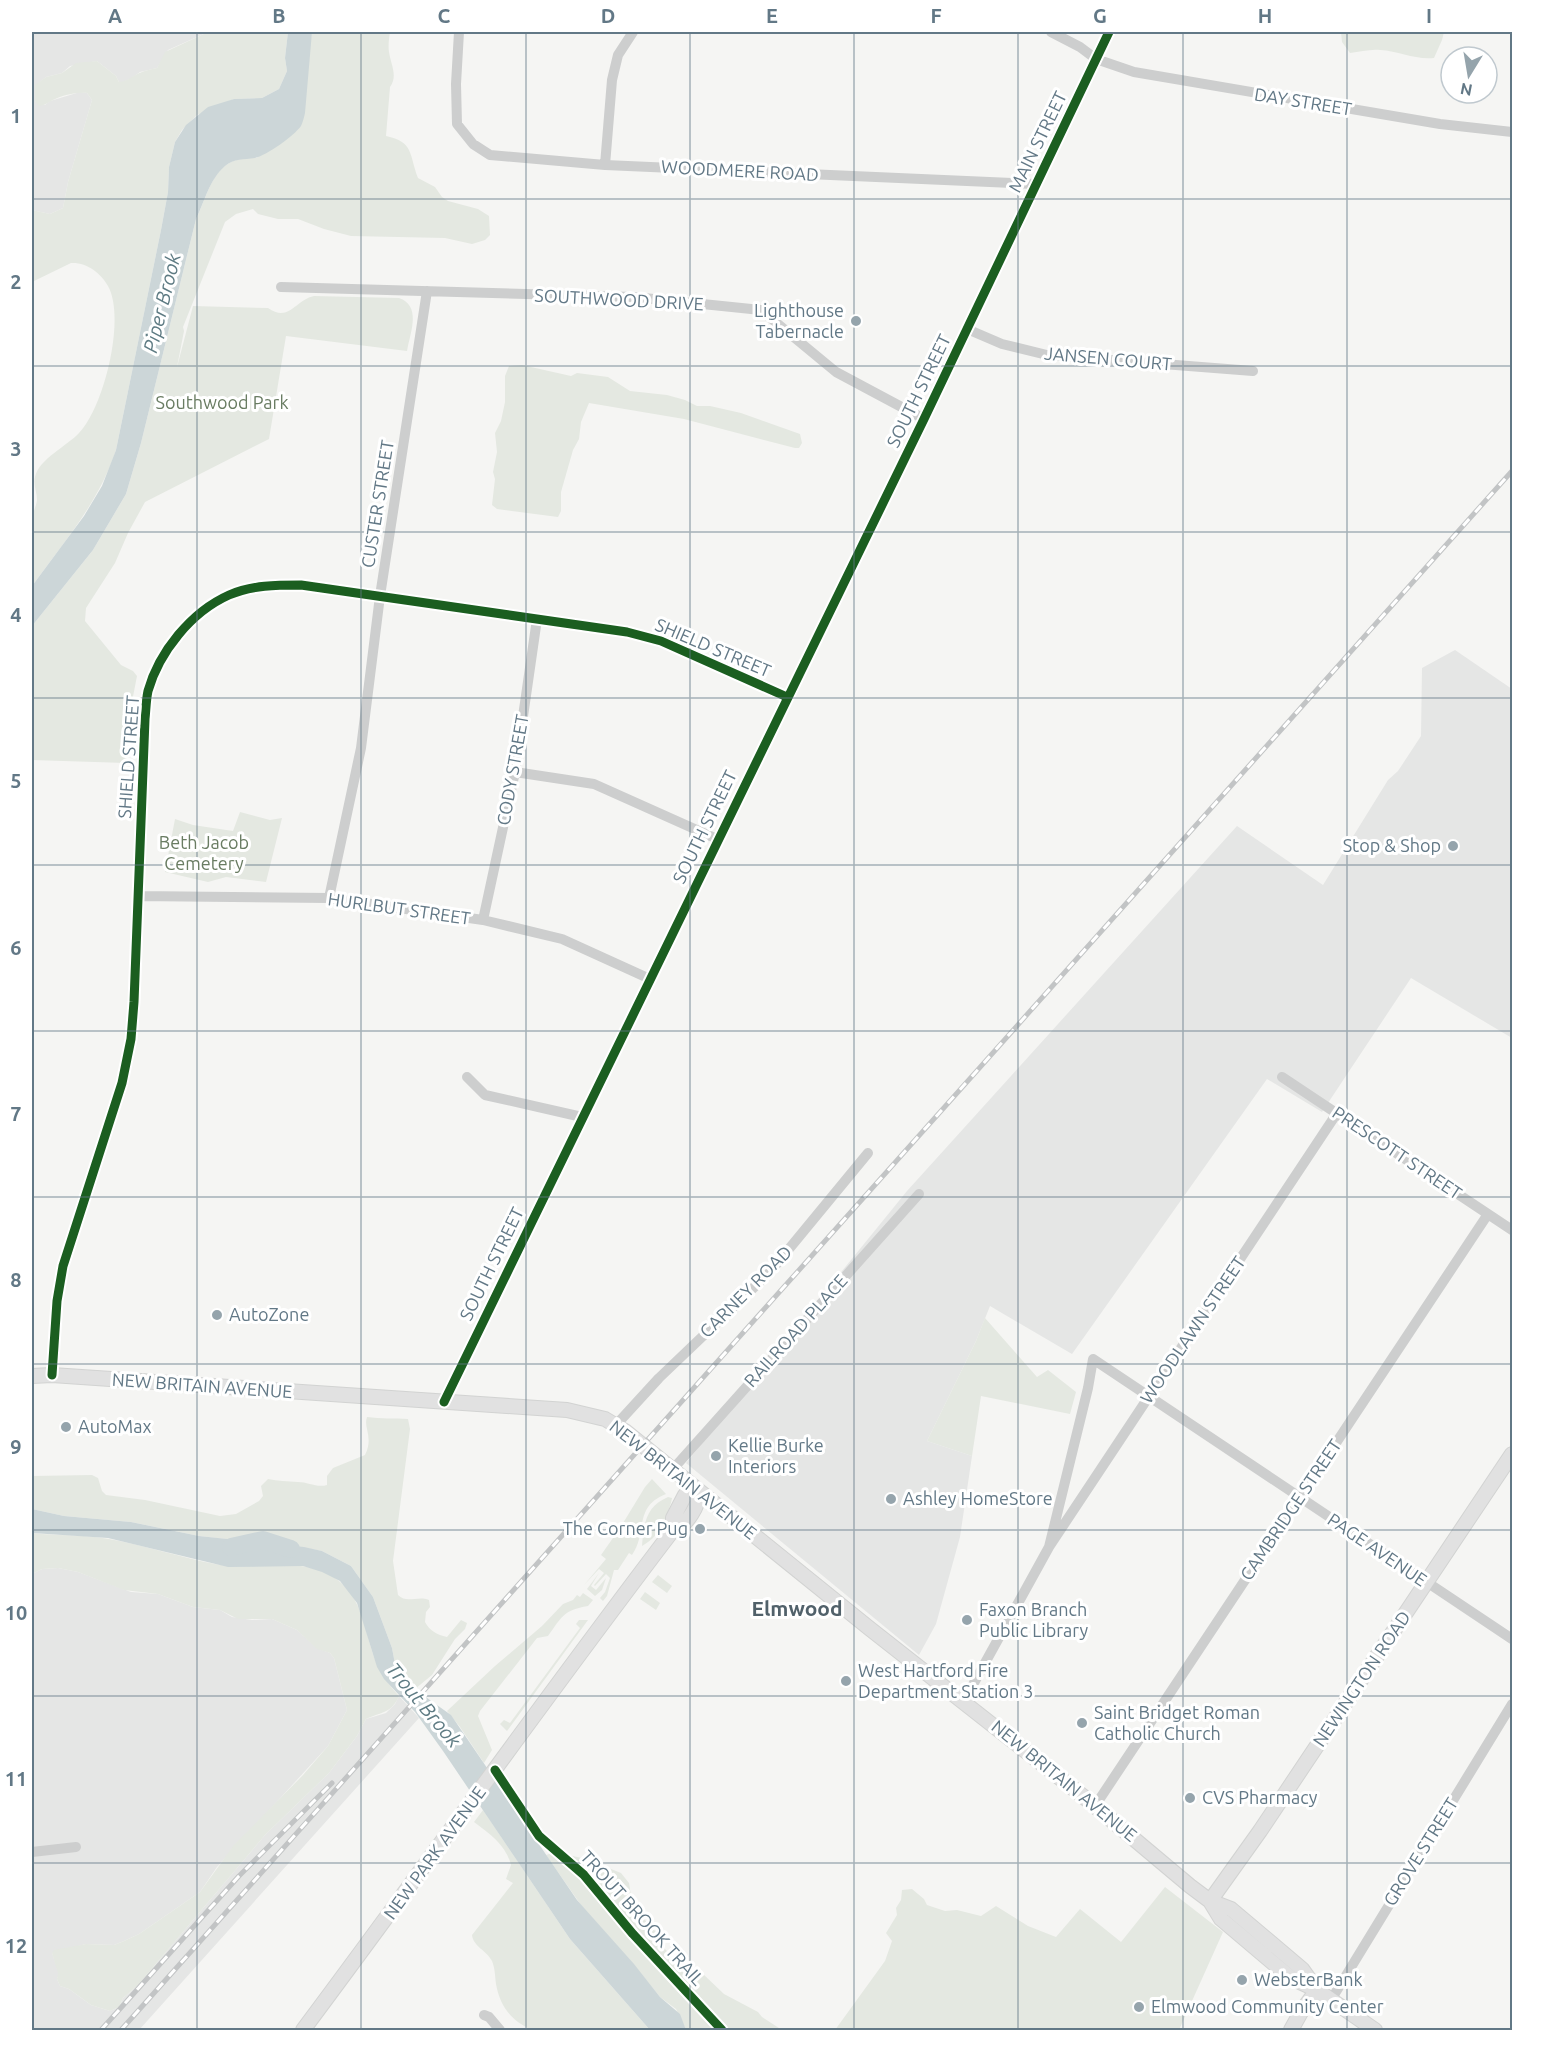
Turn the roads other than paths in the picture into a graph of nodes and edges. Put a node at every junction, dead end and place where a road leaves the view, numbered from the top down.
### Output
1 (459, 32) edge
2 (633, 32) edge
3 (1051, 32) edge
4 (1109, 32) edge
5 (1096, 59) junction
6 (1512, 132) edge
7 (605, 165) junction
8 (1035, 184) junction
9 (997, 267) joint
10 (281, 287) dead end
11 (426, 291) junction
12 (967, 329) junction
13 (1253, 371) dead end
14 (924, 420) junction
15 (380, 596) junction
16 (537, 619) junction
17 (787, 697) junction
18 (515, 772) junction
19 (717, 839) junction
20 (137, 896) junction
21 (329, 898) junction
22 (483, 920) junction
23 (650, 979) junction
24 (467, 1077) dead end
25 (1282, 1077) dead end
26 (1337, 1113) junction
27 (582, 1118) junction
28 (868, 1153) dead end
29 (919, 1194) dead end
30 (1488, 1214) junction
31 (1512, 1230) edge
32 (1093, 1359) joint
33 (52, 1375) junction
34 (32, 1376) edge
35 (1148, 1396) junction
36 (444, 1402) junction
37 (616, 1425) junction
38 (1512, 1454) edge
39 (673, 1469) junction
40 (698, 1491) junction
41 (1299, 1497) junction
42 (1049, 1547) junction
43 (1427, 1583) junction
44 (1512, 1639) edge
45 (964, 1701) junction
46 (1512, 1704) edge
47 (1095, 1806) junction
48 (76, 1848) dead end
49 (32, 1851) edge
50 (1210, 1901) junction
51 (1317, 1990) junction
52 (1330, 2000) junction
53 (484, 2015) dead end
54 (303, 2031) edge
55 (500, 2031) edge
56 (1291, 2031) edge
57 (1375, 2031) edge

1 - 7 street, WOODMERE ROAD
2 - 7 street
3 - 5 street, DAY STREET
4 - 5 street, MAIN STREET
5 - 6 street, DAY STREET
5 - 8 street, MAIN STREET
7 - 8 street, WOODMERE ROAD
8 - 9 street, MAIN STREET
9 - 12 street, SOUTH STREET
10 - 11 street, SOUTHWOOD DRIVE
11 - 14 street, SOUTHWOOD DRIVE
11 - 15 street, CUSTER STREET
12 - 13 street, JANSEN COURT
12 - 14 street, SOUTH STREET
14 - 17 street, SOUTH STREET
15 - 16 street, SHIELD STREET
15 - 20 street, SHIELD STREET
15 - 21 street, CUSTER STREET
16 - 17 street, SHIELD STREET
16 - 18 street, CODY STREET
17 - 19 street, SOUTH STREET
18 - 19 street
18 - 22 street, CODY STREET
19 - 23 street, SOUTH STREET
20 - 21 street, HURLBUT STREET
20 - 33 street, SHIELD STREET
21 - 22 street, HURLBUT STREET
22 - 23 street, HURLBUT STREET
23 - 27 street, SOUTH STREET
24 - 27 street
25 - 26 street, PRESCOTT STREET
26 - 30 street, PRESCOTT STREET
26 - 35 street, WOODLAWN STREET
27 - 36 street, SOUTH STREET
28 - 37 street, CARNEY ROAD
29 - 39 street, RAILROAD PLACE
30 - 31 street, PRESCOTT STREET
30 - 41 street, CAMBRIDGE STREET
32 - 35 street, PAGE AVENUE
32 - 42 street, WOODLAWN STREET
33 - 34 main road, NEW BRITAIN AVENUE
33 - 36 main road, NEW BRITAIN AVENUE
35 - 41 street, PAGE AVENUE
35 - 42 street, WOODLAWN STREET
36 - 37 main road, NEW BRITAIN AVENUE
37 - 39 main road, NEW BRITAIN AVENUE
38 - 43 main road, NEWINGTON ROAD
39 - 40 main road, NEW BRITAIN AVENUE
40 - 45 main road, NEW BRITAIN AVENUE
40 - 54 main road, NEW PARK AVENUE
41 - 43 street, PAGE AVENUE
41 - 47 street, CAMBRIDGE STREET
42 - 45 street, WOODLAWN STREET
43 - 44 street, PAGE AVENUE
43 - 50 main road, NEWINGTON ROAD
45 - 47 main road, NEW BRITAIN AVENUE
46 - 52 street, GROVE STREET
47 - 50 main road, NEW BRITAIN AVENUE
48 - 49 street
50 - 51 main road, NEW BRITAIN AVENUE
51 - 52 main road, NEW BRITAIN AVENUE
51 - 56 main road
52 - 57 main road, NEW BRITAIN AVENUE
53 - 55 street

